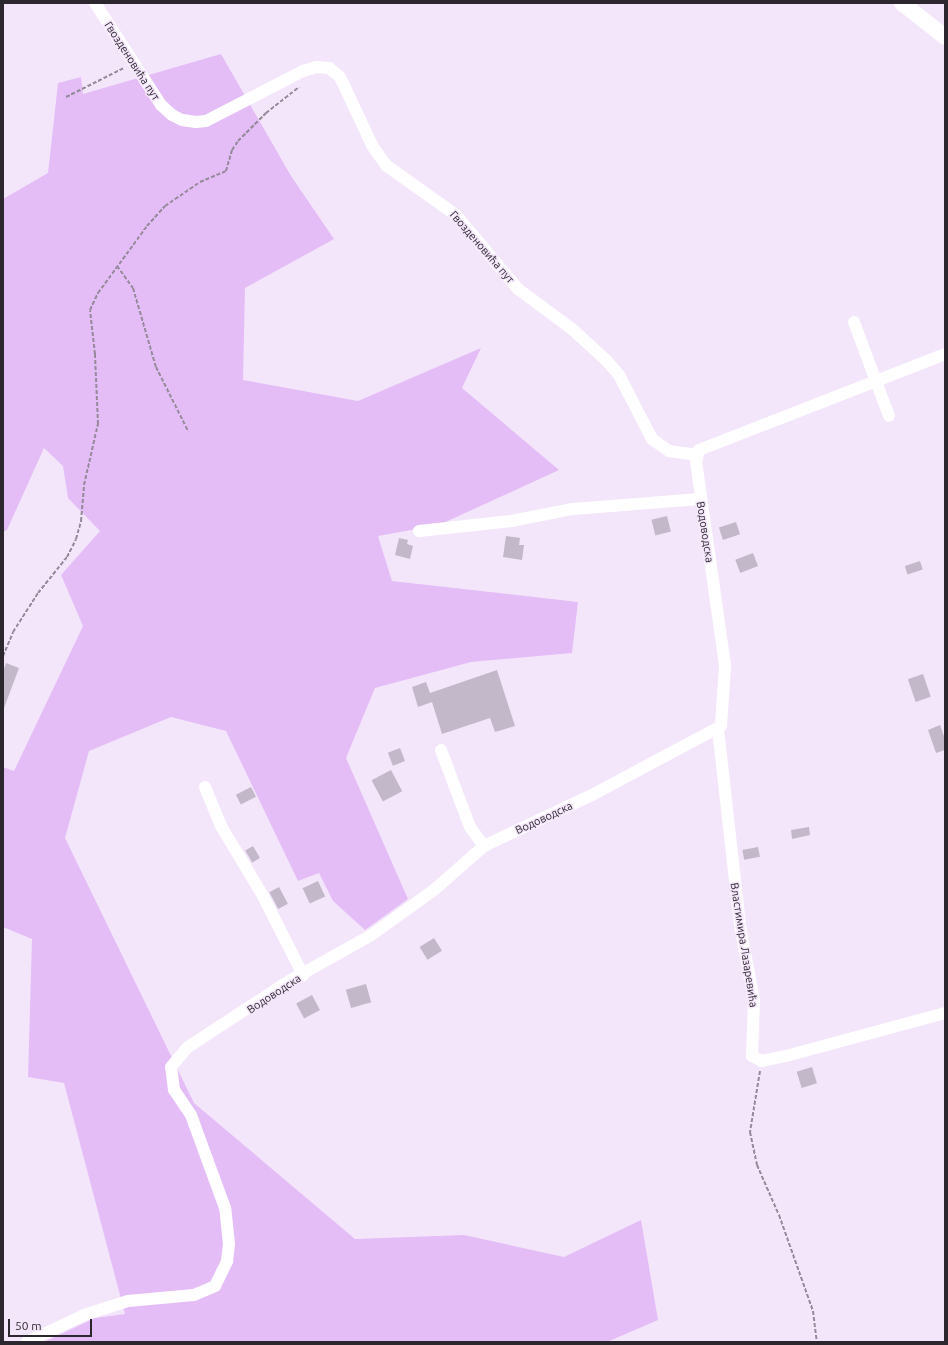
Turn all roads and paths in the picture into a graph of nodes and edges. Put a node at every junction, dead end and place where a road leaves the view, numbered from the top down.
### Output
1 (95, 3) edge
2 (902, 3) edge
3 (945, 37) edge
4 (129, 55) junction
5 (305, 83) dead end
6 (66, 97) dead end
7 (117, 266) junction
8 (854, 322) dead end
9 (945, 354) edge
10 (877, 380) junction
11 (889, 416) dead end
12 (188, 431) dead end
13 (696, 455) junction
14 (700, 499) junction
15 (419, 531) dead end
16 (3, 656) edge
17 (718, 729) junction
18 (441, 750) dead end
19 (205, 787) dead end
20 (484, 846) junction
21 (303, 974) junction
22 (945, 1012) edge
23 (762, 1062) junction
24 (27, 1342) edge
25 (817, 1342) edge

1 - 4 street, Гвозденовића пут
2 - 3 main road
4 - 6 path
4 - 13 street, Гвозденовића пут
5 - 7 path
7 - 12 path
7 - 16 path
8 - 10 street
9 - 10 street
10 - 11 street
10 - 13 street
13 - 14 street, Водоводска
14 - 15 street
14 - 17 street, Водоводска
17 - 20 street, Водоводска
17 - 23 street, Властимира Лазаревића
18 - 20 street
19 - 21 street
20 - 21 street, Водоводска
21 - 24 street, Водоводска
22 - 23 street
23 - 25 path

